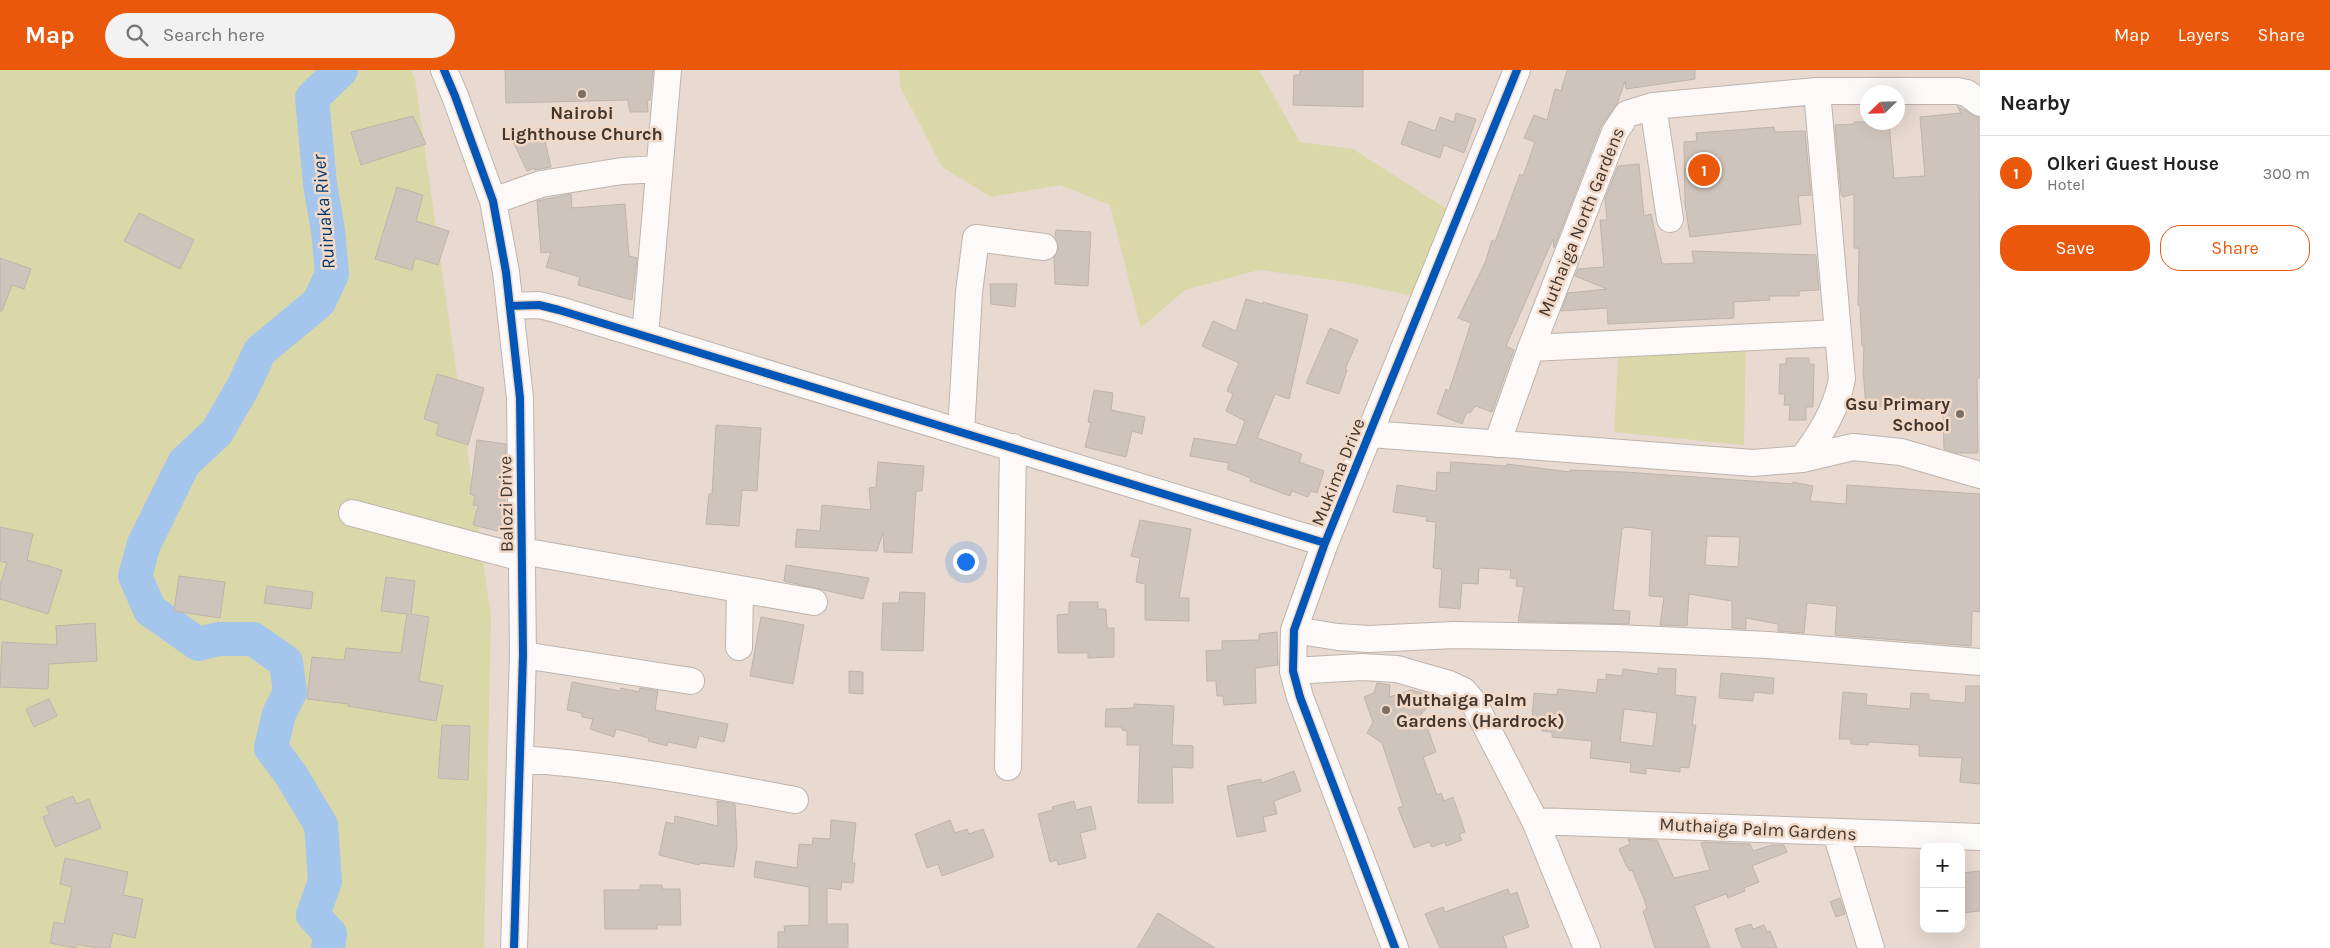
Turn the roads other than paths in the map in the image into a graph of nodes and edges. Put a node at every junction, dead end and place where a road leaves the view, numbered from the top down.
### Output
1 (444, 70) edge
2 (668, 70) edge
3 (1517, 70) edge
4 (1817, 91) junction
5 (1980, 104) edge
6 (1653, 106) junction
7 (659, 168) junction
8 (493, 201) junction
9 (1670, 219) dead end
10 (1044, 246) dead end
11 (510, 306) junction
12 (1838, 332) junction
13 (645, 336) junction
14 (1530, 348) junction
15 (961, 432) junction
16 (1370, 434) junction
17 (1497, 444) junction
18 (1013, 447) junction
19 (1802, 459) junction
20 (1980, 475) edge
21 (352, 513) dead end
22 (1325, 543) junction
23 (522, 554) junction
24 (740, 590) junction
25 (814, 602) dead end
26 (1294, 630) junction
27 (740, 646) dead end
28 (523, 655) junction
29 (1980, 662) edge
30 (1293, 671) junction
31 (691, 681) dead end
32 (520, 759) junction
33 (1008, 767) dead end
34 (795, 800) dead end
35 (1535, 821) junction
36 (1836, 833) junction
37 (1980, 837) edge
38 (514, 948) edge
39 (1395, 948) edge
40 (1587, 948) edge
41 (1871, 948) edge

1 - 8 street, Balozi Drive
2 - 7 street
3 - 16 street, Mukima Drive
4 - 5 street, Muthaiga North Gardens
4 - 6 street, Muthaiga North Gardens
4 - 12 street
6 - 9 street
6 - 14 street, Muthaiga North Gardens
7 - 8 street
7 - 13 street
8 - 11 street, Balozi Drive
10 - 15 street
11 - 13 street
11 - 23 street, Balozi Drive
12 - 14 street
12 - 19 street
13 - 15 street
14 - 17 street, Muthaiga North Gardens
15 - 18 street
16 - 17 street
16 - 22 street, Mukima Drive
17 - 19 street
18 - 22 street
18 - 33 street
19 - 20 street
21 - 23 street
22 - 26 street, Mukima Drive
23 - 24 street
23 - 28 street, Balozi Drive
24 - 25 street
24 - 27 street
26 - 29 street
26 - 30 street, Mukima Drive
28 - 31 street
28 - 32 street, Balozi Drive
30 - 35 street
30 - 39 street, Mukima Drive
32 - 34 street
32 - 38 street, Balozi Drive
35 - 36 street, Muthaiga Palm Gardens
35 - 40 street
36 - 37 street, Muthaiga Palm Gardens
36 - 41 street

